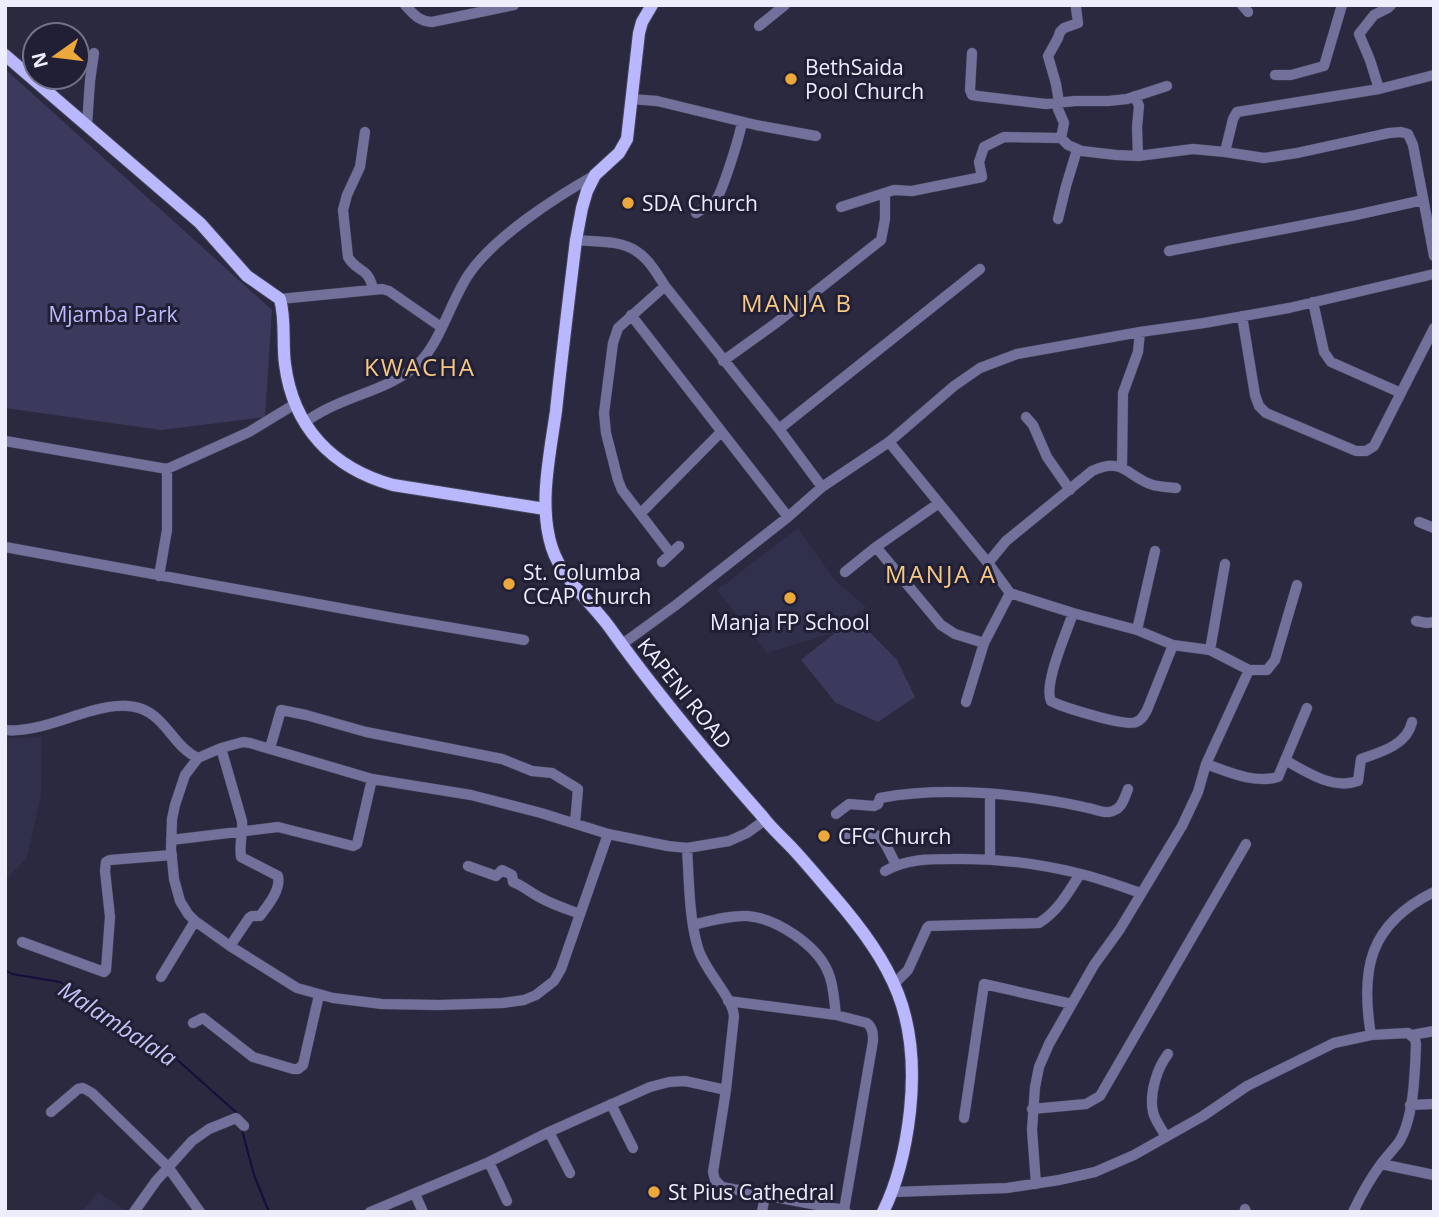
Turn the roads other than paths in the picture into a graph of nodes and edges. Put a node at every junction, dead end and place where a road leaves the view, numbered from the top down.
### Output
1 (405, 5) edge
2 (514, 5) edge
3 (652, 5) edge
4 (785, 5) edge
5 (1342, 5) edge
6 (1391, 5) edge
7 (1076, 8) dead end
8 (759, 26) dead end
9 (94, 53) dead end
10 (972, 53) dead end
11 (5, 55) edge
12 (1275, 75) dead end
13 (1434, 75) edge
14 (1167, 86) dead end
15 (1379, 89) junction
16 (1135, 96) junction
17 (631, 99) junction
18 (1059, 102) junction
19 (742, 122) junction
20 (87, 125) junction
21 (365, 132) dead end
22 (816, 136) dead end
23 (1061, 138) junction
24 (1077, 150) junction
25 (1225, 152) junction
26 (1138, 156) junction
27 (595, 175) junction
28 (885, 194) junction
29 (1423, 200) junction
30 (841, 206) dead end
31 (696, 213) dead end
32 (1058, 219) dead end
33 (576, 240) junction
34 (1169, 251) dead end
35 (1434, 256) edge
36 (980, 270) dead end
37 (1434, 274) edge
38 (665, 286) junction
39 (373, 289) junction
40 (280, 299) junction
41 (1313, 302) junction
42 (631, 315) junction
43 (1242, 316) junction
44 (441, 327) junction
45 (1434, 328) edge
46 (1140, 332) junction
47 (723, 361) junction
48 (1401, 393) junction
49 (295, 404) junction
50 (1026, 417) dead end
51 (305, 422) junction
52 (779, 429) junction
53 (721, 432) junction
54 (5, 441) edge
55 (889, 442) junction
56 (1122, 467) junction
57 (167, 469) junction
58 (822, 486) junction
59 (1176, 488) dead end
60 (1070, 490) junction
61 (939, 503) junction
62 (545, 509) junction
63 (641, 513) junction
64 (788, 517) junction
65 (1419, 522) dead end
66 (1434, 528) edge
67 (679, 546) dead end
68 (5, 547) edge
69 (876, 547) junction
70 (1155, 551) dead end
71 (671, 554) junction
72 (662, 562) dead end
73 (988, 563) junction
74 (1225, 564) dead end
75 (845, 572) dead end
76 (159, 576) junction
77 (1297, 584) dead end
78 (1010, 593) junction
79 (1073, 613) junction
80 (1416, 621) dead end
81 (1434, 622) edge
82 (1136, 630) junction
83 (524, 640) dead end
84 (984, 643) junction
85 (621, 645) junction
86 (1173, 645) junction
87 (1210, 650) junction
88 (1249, 670) junction
89 (966, 702) dead end
90 (1307, 708) dead end
91 (1412, 722) dead end
92 (5, 730) edge
93 (221, 748) junction
94 (270, 748) junction
95 (198, 758) junction
96 (1285, 760) junction
97 (1206, 765) junction
98 (372, 779) junction
99 (1128, 789) dead end
100 (990, 794) junction
101 (836, 814) dead end
102 (765, 820) junction
103 (575, 823) junction
104 (243, 831) junction
105 (608, 834) junction
106 (845, 834) dead end
107 (172, 840) junction
108 (1246, 844) dead end
109 (687, 848) junction
110 (172, 855) junction
111 (990, 859) junction
112 (896, 864) junction
113 (468, 866) dead end
114 (884, 871) dead end
115 (1080, 874) junction
116 (1434, 892) edge
117 (1141, 893) junction
118 (580, 914) junction
119 (195, 921) junction
120 (693, 925) junction
121 (22, 942) dead end
122 (230, 946) junction
123 (161, 977) dead end
124 (895, 983) junction
125 (319, 995) junction
126 (728, 1001) junction
127 (1072, 1004) junction
128 (836, 1015) junction
129 (193, 1023) dead end
130 (1434, 1031) edge
131 (1371, 1035) junction
132 (1412, 1035) junction
133 (1168, 1054) dead end
134 (726, 1090) junction
135 (611, 1104) junction
136 (1434, 1104) edge
137 (1410, 1105) junction
138 (1032, 1109) junction
139 (51, 1112) dead end
140 (964, 1118) dead end
141 (244, 1126) dead end
142 (549, 1132) junction
143 (1166, 1137) junction
144 (633, 1148) dead end
145 (489, 1162) junction
146 (1381, 1164) junction
147 (168, 1167) junction
148 (570, 1173) dead end
149 (1434, 1175) edge
150 (1036, 1184) junction
151 (892, 1192) junction
152 (415, 1194) junction
153 (765, 1195) junction
154 (507, 1201) dead end
155 (845, 1211) edge
156 (134, 1212) edge
157 (200, 1212) edge
158 (370, 1212) edge
159 (423, 1212) edge
160 (762, 1212) edge
161 (883, 1212) edge
162 (1353, 1212) edge

1 - 2 street
3 - 17 main road, KAPENI ROAD
4 - 8 street
5 - 12 street
6 - 15 street
7 - 18 street
9 - 20 street
10 - 18 street
11 - 20 main road
13 - 15 street
14 - 16 street
15 - 25 street
16 - 18 street
16 - 26 street
17 - 19 street
17 - 27 main road, KAPENI ROAD
18 - 23 street
19 - 22 street
19 - 31 street
20 - 40 main road
21 - 39 street
23 - 24 street
23 - 28 street
24 - 26 street
24 - 32 street
25 - 26 street
25 - 29 street
27 - 33 main road, KAPENI ROAD
27 - 44 street
28 - 30 street
28 - 47 street
29 - 34 street
29 - 35 street
33 - 38 street
33 - 62 main road, KAPENI ROAD
36 - 52 street
37 - 41 street
38 - 42 street
38 - 47 street
39 - 40 street
39 - 44 street
40 - 49 main road
41 - 43 street
41 - 48 street
42 - 53 street
42 - 63 street
43 - 46 street
43 - 48 street
44 - 51 street
45 - 48 street
46 - 55 street
46 - 56 street
47 - 52 street
49 - 51 main road
49 - 57 street
50 - 60 street
51 - 62 main road
52 - 58 street
53 - 63 street
53 - 64 street
54 - 57 street
55 - 58 street
55 - 61 street
56 - 59 street
56 - 60 street
57 - 76 street
58 - 64 street
60 - 73 street
61 - 69 street
61 - 73 street
62 - 85 main road, KAPENI ROAD
63 - 71 street
64 - 85 street
65 - 66 street
67 - 71 street
68 - 76 street
69 - 75 street
69 - 84 street
70 - 82 street
71 - 72 street
73 - 78 street
74 - 87 street
76 - 83 street
77 - 88 street
78 - 79 street
78 - 84 street
79 - 82 street
79 - 86 street
80 - 81 street
82 - 86 street
84 - 89 street
85 - 102 main road, KAPENI ROAD
86 - 87 street
87 - 88 street
88 - 97 street
90 - 96 street
91 - 96 street
92 - 95 street
93 - 94 street
93 - 95 street
93 - 104 street
94 - 98 street
94 - 103 street
95 - 107 street
96 - 97 street
97 - 117 street
98 - 103 street
98 - 104 street
99 - 100 street
100 - 101 street
100 - 111 street
102 - 109 street
102 - 124 main road, KAPENI ROAD
103 - 105 street
104 - 107 street
104 - 122 street
105 - 109 street
105 - 118 street
106 - 112 street
107 - 110 street
108 - 138 street
109 - 120 street
110 - 119 street
110 - 121 street
111 - 112 street
111 - 115 street
112 - 114 street
113 - 118 street
115 - 117 street
115 - 124 street
116 - 131 street
117 - 127 street
118 - 125 street
119 - 122 street
119 - 123 street
120 - 126 street
120 - 128 street
122 - 125 street
124 - 151 main road, KAPENI ROAD
125 - 129 street
126 - 128 street
126 - 134 street
127 - 138 street
127 - 140 street
128 - 155 street
130 - 132 street
131 - 132 street
131 - 143 street
132 - 137 street
133 - 143 street
134 - 135 street
134 - 153 street
135 - 142 street
135 - 144 street
136 - 137 street
137 - 146 street
138 - 150 street
139 - 147 street
141 - 147 street
142 - 145 street
142 - 148 street
143 - 150 street
145 - 152 street
145 - 154 street
146 - 149 street
146 - 162 street
147 - 156 street
147 - 157 street
150 - 151 street
151 - 161 main road, KAPENI ROAD
152 - 158 street
152 - 159 street
153 - 155 street
153 - 160 street

